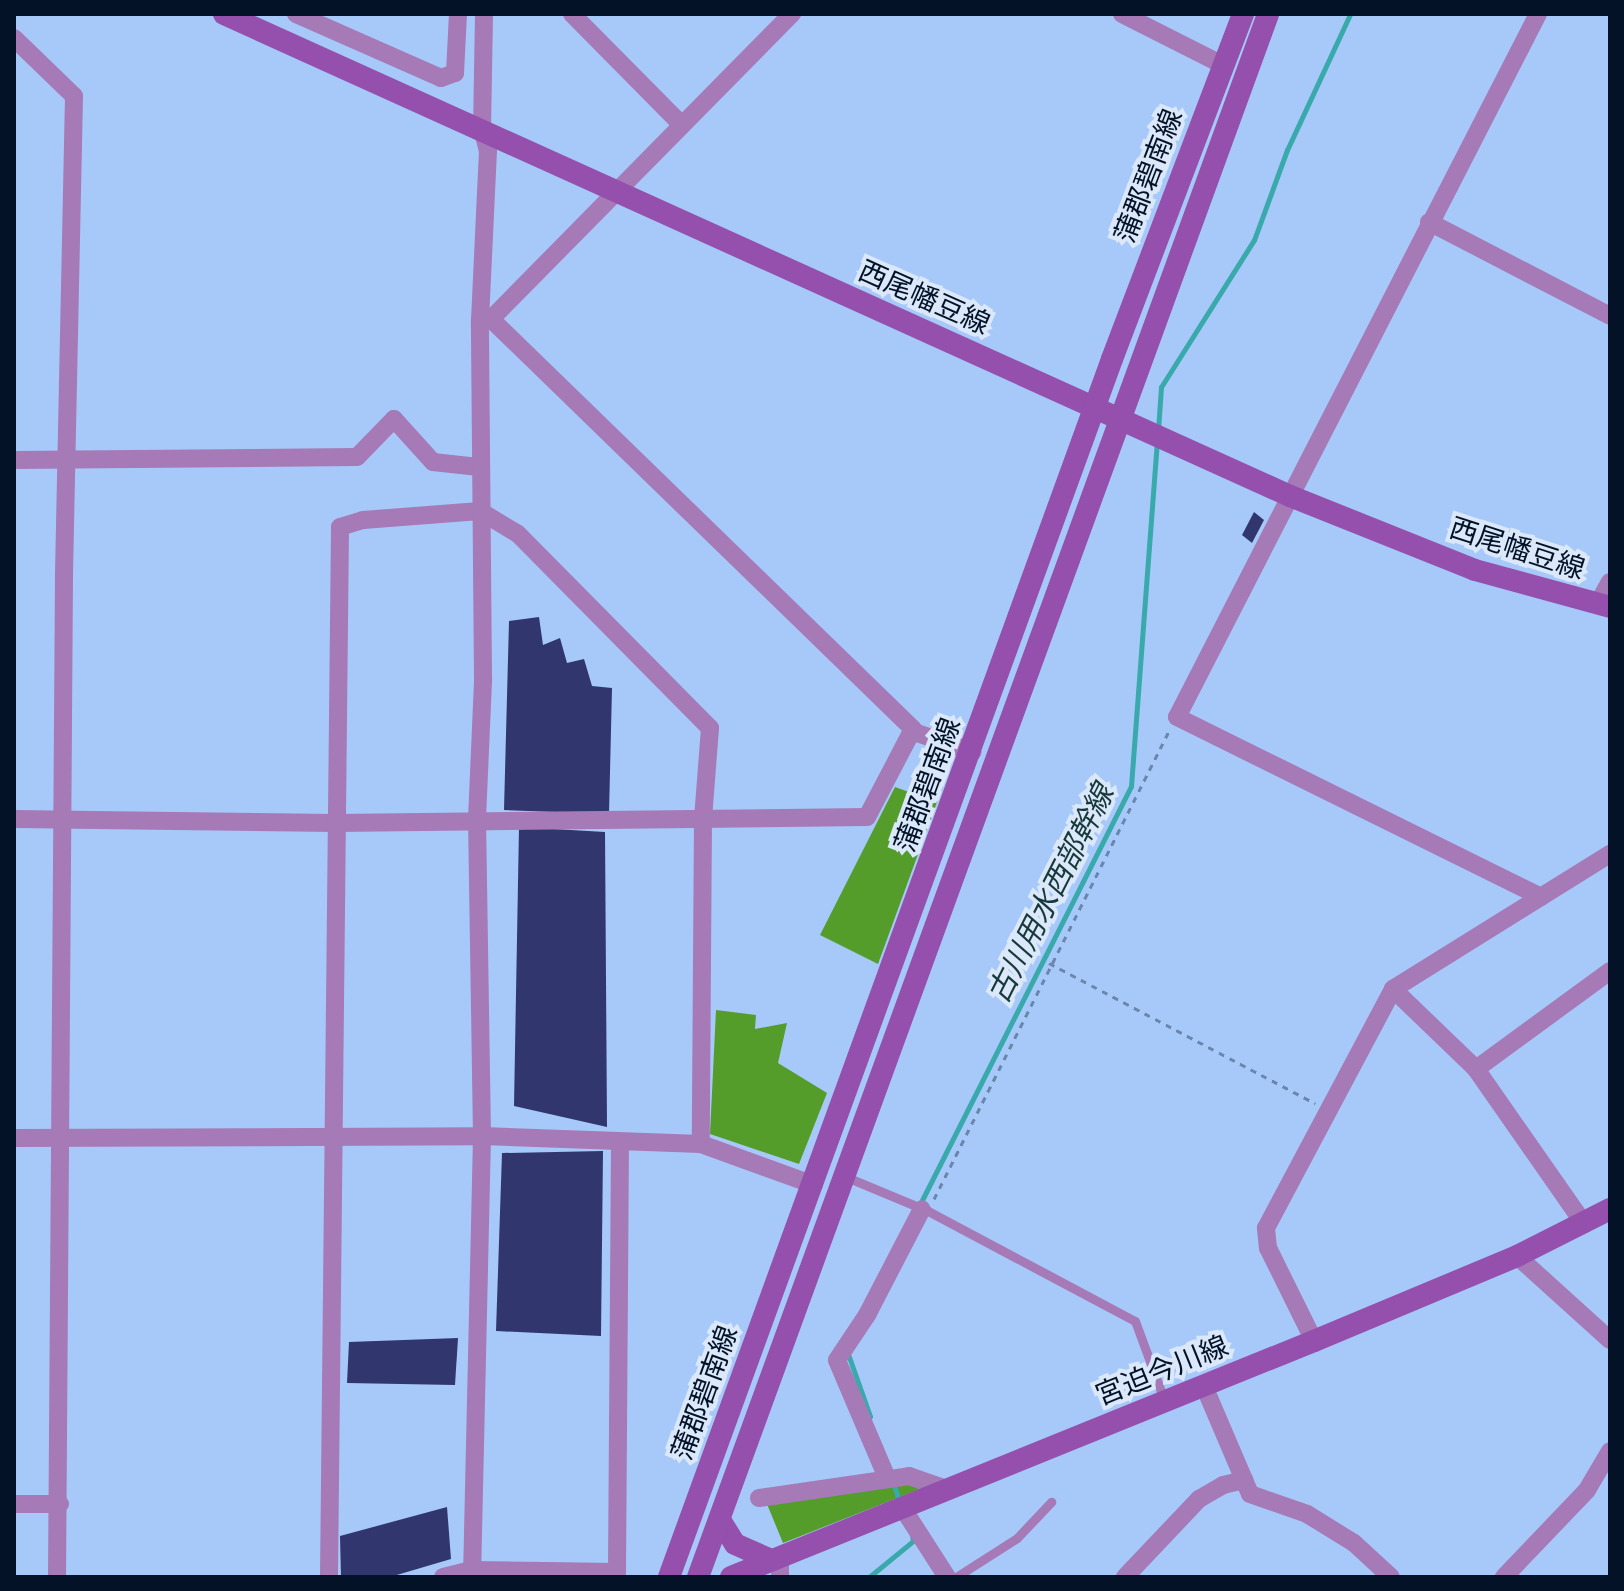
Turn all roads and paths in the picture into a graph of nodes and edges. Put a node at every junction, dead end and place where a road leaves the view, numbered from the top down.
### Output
1 (224, 14) edge
2 (296, 14) edge
3 (458, 14) edge
4 (484, 14) edge
5 (572, 14) edge
6 (792, 14) edge
7 (1122, 14) edge
8 (1243, 14) edge
9 (1268, 14) edge
10 (1538, 14) edge
11 (14, 38) edge
12 (1223, 65) junction
13 (682, 125) junction
14 (482, 129) junction
15 (617, 194) junction
16 (1429, 222) junction
17 (1610, 316) edge
18 (486, 319) junction
19 (1094, 407) junction
20 (1128, 420) junction
21 (66, 458) junction
22 (14, 460) edge
23 (479, 467) junction
24 (1290, 496) junction
25 (480, 511) junction
26 (1610, 582) edge
27 (1603, 606) edge
28 (1177, 717) junction
29 (911, 731) junction
30 (973, 752) junction
31 (703, 818) junction
32 (14, 819) edge
33 (477, 819) junction
34 (64, 820) junction
35 (335, 823) junction
36 (1610, 854) edge
37 (1541, 897) junction
38 (1049, 963) junction
39 (1610, 971) edge
40 (1393, 989) junction
41 (1476, 1069) junction
42 (1328, 1110) junction
43 (482, 1136) junction
44 (14, 1138) edge
45 (59, 1138) junction
46 (333, 1140) junction
47 (620, 1144) junction
48 (701, 1144) junction
49 (844, 1176) junction
50 (814, 1185) junction
51 (1610, 1209) edge
52 (925, 1210) junction
53 (1584, 1224) junction
54 (1517, 1256) junction
55 (1610, 1340) edge
56 (1314, 1341) junction
57 (1204, 1386) junction
58 (1165, 1402) junction
59 (1610, 1451) edge
60 (887, 1478) junction
61 (1244, 1480) junction
62 (946, 1489) junction
63 (759, 1498) dead end
64 (1051, 1502) dead end
65 (14, 1504) edge
66 (60, 1504) junction
67 (902, 1507) junction
68 (720, 1520) junction
69 (777, 1564) edge
70 (472, 1574) edge
71 (57, 1577) edge
72 (329, 1577) edge
73 (443, 1577) edge
74 (669, 1577) edge
75 (698, 1577) edge
76 (731, 1577) edge
77 (947, 1577) edge
78 (956, 1577) edge
79 (1125, 1577) edge
80 (1391, 1577) edge
81 (1504, 1577) edge

1 - 14 main road, 西尾幡豆線
2 - 3 street
4 - 14 street
5 - 13 street
6 - 13 street
7 - 12 street
8 - 12 main road, 蒲郡碧南線
9 - 20 main road, 蒲郡碧南線
10 - 16 street
11 - 21 street
12 - 19 main road, 蒲郡碧南線
13 - 15 street
14 - 15 main road, 西尾幡豆線
14 - 18 street
15 - 18 street
15 - 19 main road, 西尾幡豆線
16 - 17 street
16 - 24 street
18 - 23 street
18 - 29 street
19 - 20 main road, 西尾幡豆線
19 - 30 main road, 蒲郡碧南線
20 - 24 main road, 西尾幡豆線
20 - 49 main road, 蒲郡碧南線
21 - 22 street
21 - 23 street
21 - 34 street
23 - 25 street
24 - 27 main road, 西尾幡豆線
24 - 28 street
25 - 31 street
25 - 33 street
25 - 35 street
26 - 27 street
28 - 37 street
28 - 38 path
29 - 30 street
29 - 31 street
30 - 50 main road, 蒲郡碧南線
31 - 33 street
31 - 48 street
32 - 34 street
33 - 35 street
33 - 43 street
34 - 35 street
34 - 45 street
35 - 46 street
36 - 37 street
37 - 40 street
38 - 42 path
38 - 52 path
39 - 41 street
40 - 41 street
40 - 42 street
41 - 53 street
42 - 56 street
43 - 46 street
43 - 47 street
43 - 70 street
44 - 45 street
45 - 46 street
45 - 66 street
46 - 72 street
47 - 48 street
47 - 70 street
48 - 50 street
49 - 52 lane
49 - 68 main road, 蒲郡碧南線
50 - 74 main road, 蒲郡碧南線
51 - 53 main road, 宮迫今川線
52 - 58 lane
52 - 60 street
53 - 54 main road, 宮迫今川線
54 - 55 street
54 - 56 main road, 宮迫今川線
56 - 57 main road, 宮迫今川線
57 - 58 main road, 宮迫今川線
57 - 61 street
58 - 62 main road, 宮迫今川線
59 - 81 street
60 - 62 street
60 - 63 street
61 - 79 street
61 - 80 street
62 - 67 main road, 宮迫今川線
64 - 78 lane
65 - 66 street
66 - 71 street
67 - 69 main road, 宮迫今川線
67 - 77 street
68 - 69 main road
68 - 75 main road, 蒲郡碧南線
69 - 76 main road, 宮迫今川線
70 - 73 street

